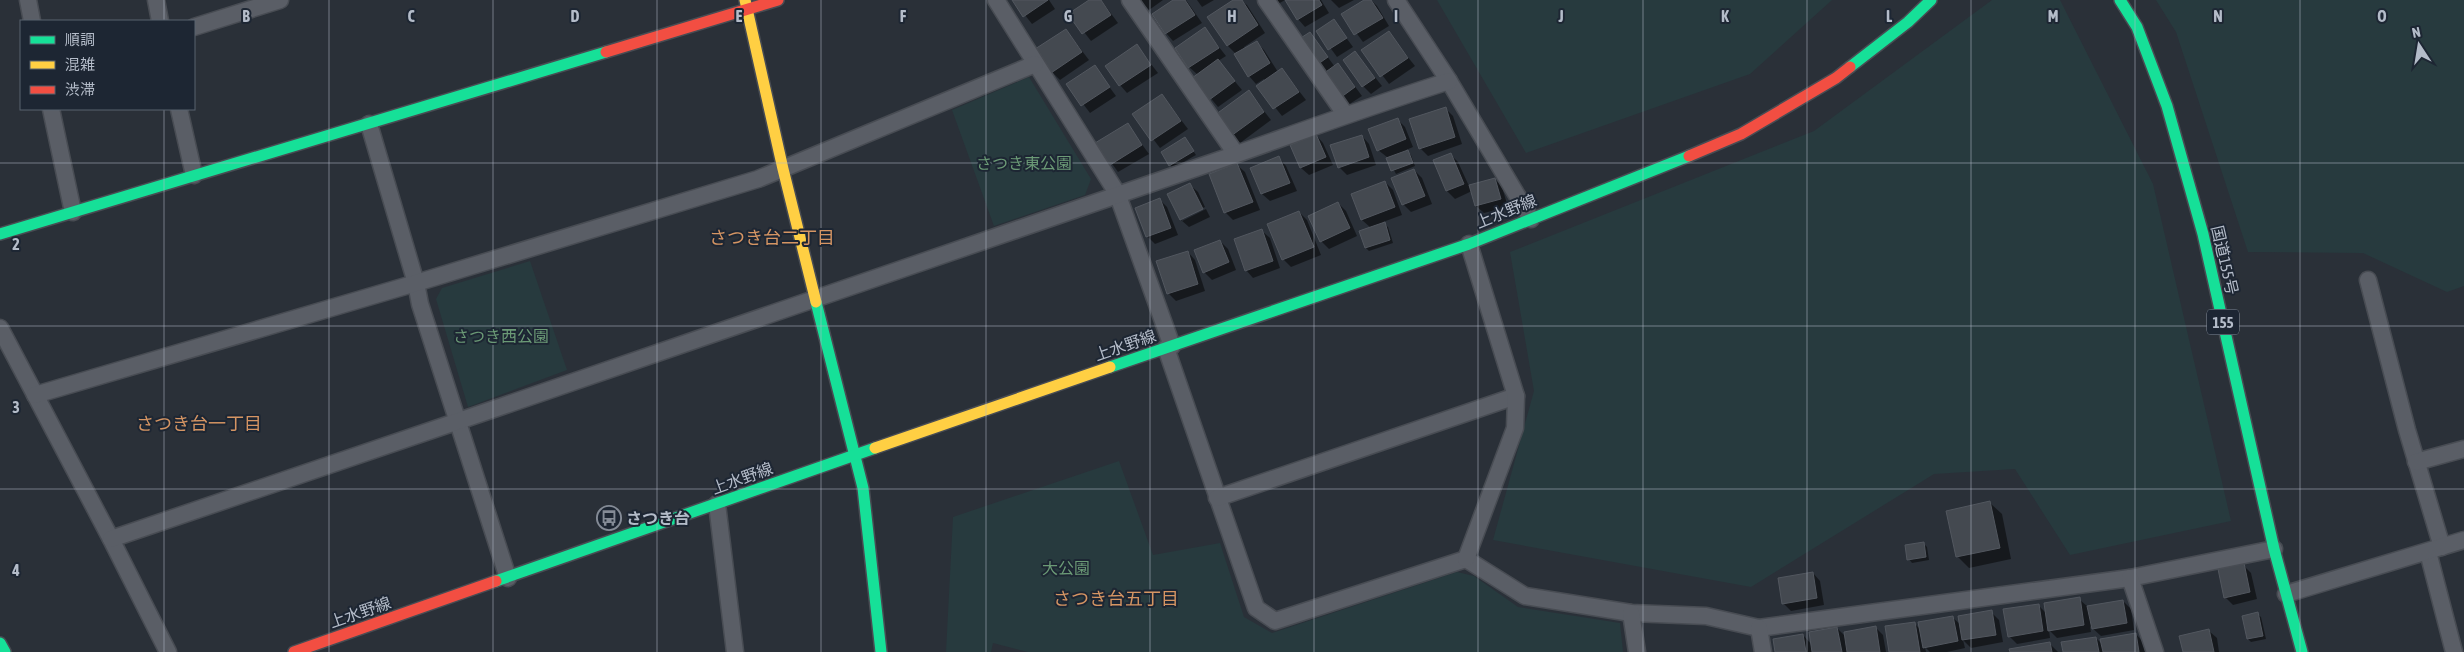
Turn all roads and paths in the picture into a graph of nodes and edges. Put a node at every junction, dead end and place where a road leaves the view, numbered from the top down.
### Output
1 (28, 0) edge
2 (156, 0) edge
3 (280, 0) edge
4 (778, 0) edge
5 (996, 0) edge
6 (1130, 0) edge
7 (1266, 0) edge
8 (1396, 0) edge
9 (1931, 0) edge
10 (2120, 0) edge
11 (746, 5) edge
12 (32, 20) edge
13 (160, 20) edge
14 (195, 27) edge
15 (1035, 64) junction
16 (1449, 81) junction
17 (51, 110) edge
18 (179, 110) edge
19 (1345, 114) junction
20 (369, 124) junction
21 (1236, 154) junction
22 (783, 169) junction
23 (194, 175) junction
24 (1117, 193) junction
25 (73, 212) junction
26 (1531, 219) junction
27 (0, 234) edge
28 (1469, 244) junction
29 (2368, 280) dead end
30 (416, 283) junction
31 (816, 298) junction
32 (0, 328) edge
33 (1169, 347) junction
34 (35, 395) junction
35 (1516, 396) junction
36 (458, 423) junction
37 (2464, 449) edge
38 (856, 454) junction
39 (2416, 462) junction
40 (1217, 498) junction
41 (717, 504) junction
42 (111, 539) junction
43 (2464, 540) edge
44 (2274, 549) junction
45 (2435, 549) junction
46 (1466, 559) junction
47 (508, 578) junction
48 (2130, 578) junction
49 (2286, 594) junction
50 (1631, 613) junction
51 (1759, 628) junction
52 (0, 643) edge
53 (5, 652) edge
54 (168, 652) edge
55 (294, 652) edge
56 (735, 652) edge
57 (881, 652) edge
58 (1637, 652) edge
59 (1763, 652) edge
60 (2155, 652) edge
61 (2302, 652) edge
62 (2454, 652) edge

1 - 12 street
2 - 13 street
3 - 14 street
4 - 11 main road
5 - 15 street
6 - 21 street
7 - 19 street
8 - 16 street
9 - 26 main road, 上水野線
10 - 44 main road, 国道155号 / 155
11 - 20 main road
11 - 22 main road
15 - 22 street
15 - 24 street
16 - 19 street
16 - 26 street
17 - 25 street
18 - 23 street
19 - 21 street
20 - 23 main road
20 - 30 street
21 - 24 street
22 - 30 street
22 - 31 main road
23 - 25 main road
24 - 31 street
24 - 33 street
25 - 27 main road
26 - 28 main road, 上水野線
28 - 33 main road, 上水野線
28 - 35 street
29 - 39 street
30 - 34 street
30 - 36 street
31 - 36 street
31 - 38 main road
32 - 34 street
33 - 38 main road, 上水野線
33 - 40 street
34 - 42 street
35 - 40 street
35 - 46 street
36 - 42 street
36 - 47 street
37 - 39 street
38 - 41 main road, 上水野線
38 - 57 main road
39 - 45 street
40 - 46 street
41 - 47 main road, 上水野線
41 - 56 street
42 - 54 street
43 - 45 street
44 - 48 street
44 - 49 main road, 国道155号 / 155
45 - 49 street
45 - 62 street
46 - 50 street
47 - 55 main road, 上水野線
48 - 51 street
48 - 60 street
49 - 61 main road, 国道155号 / 155
50 - 51 street
50 - 58 street
51 - 59 street
52 - 53 main road

